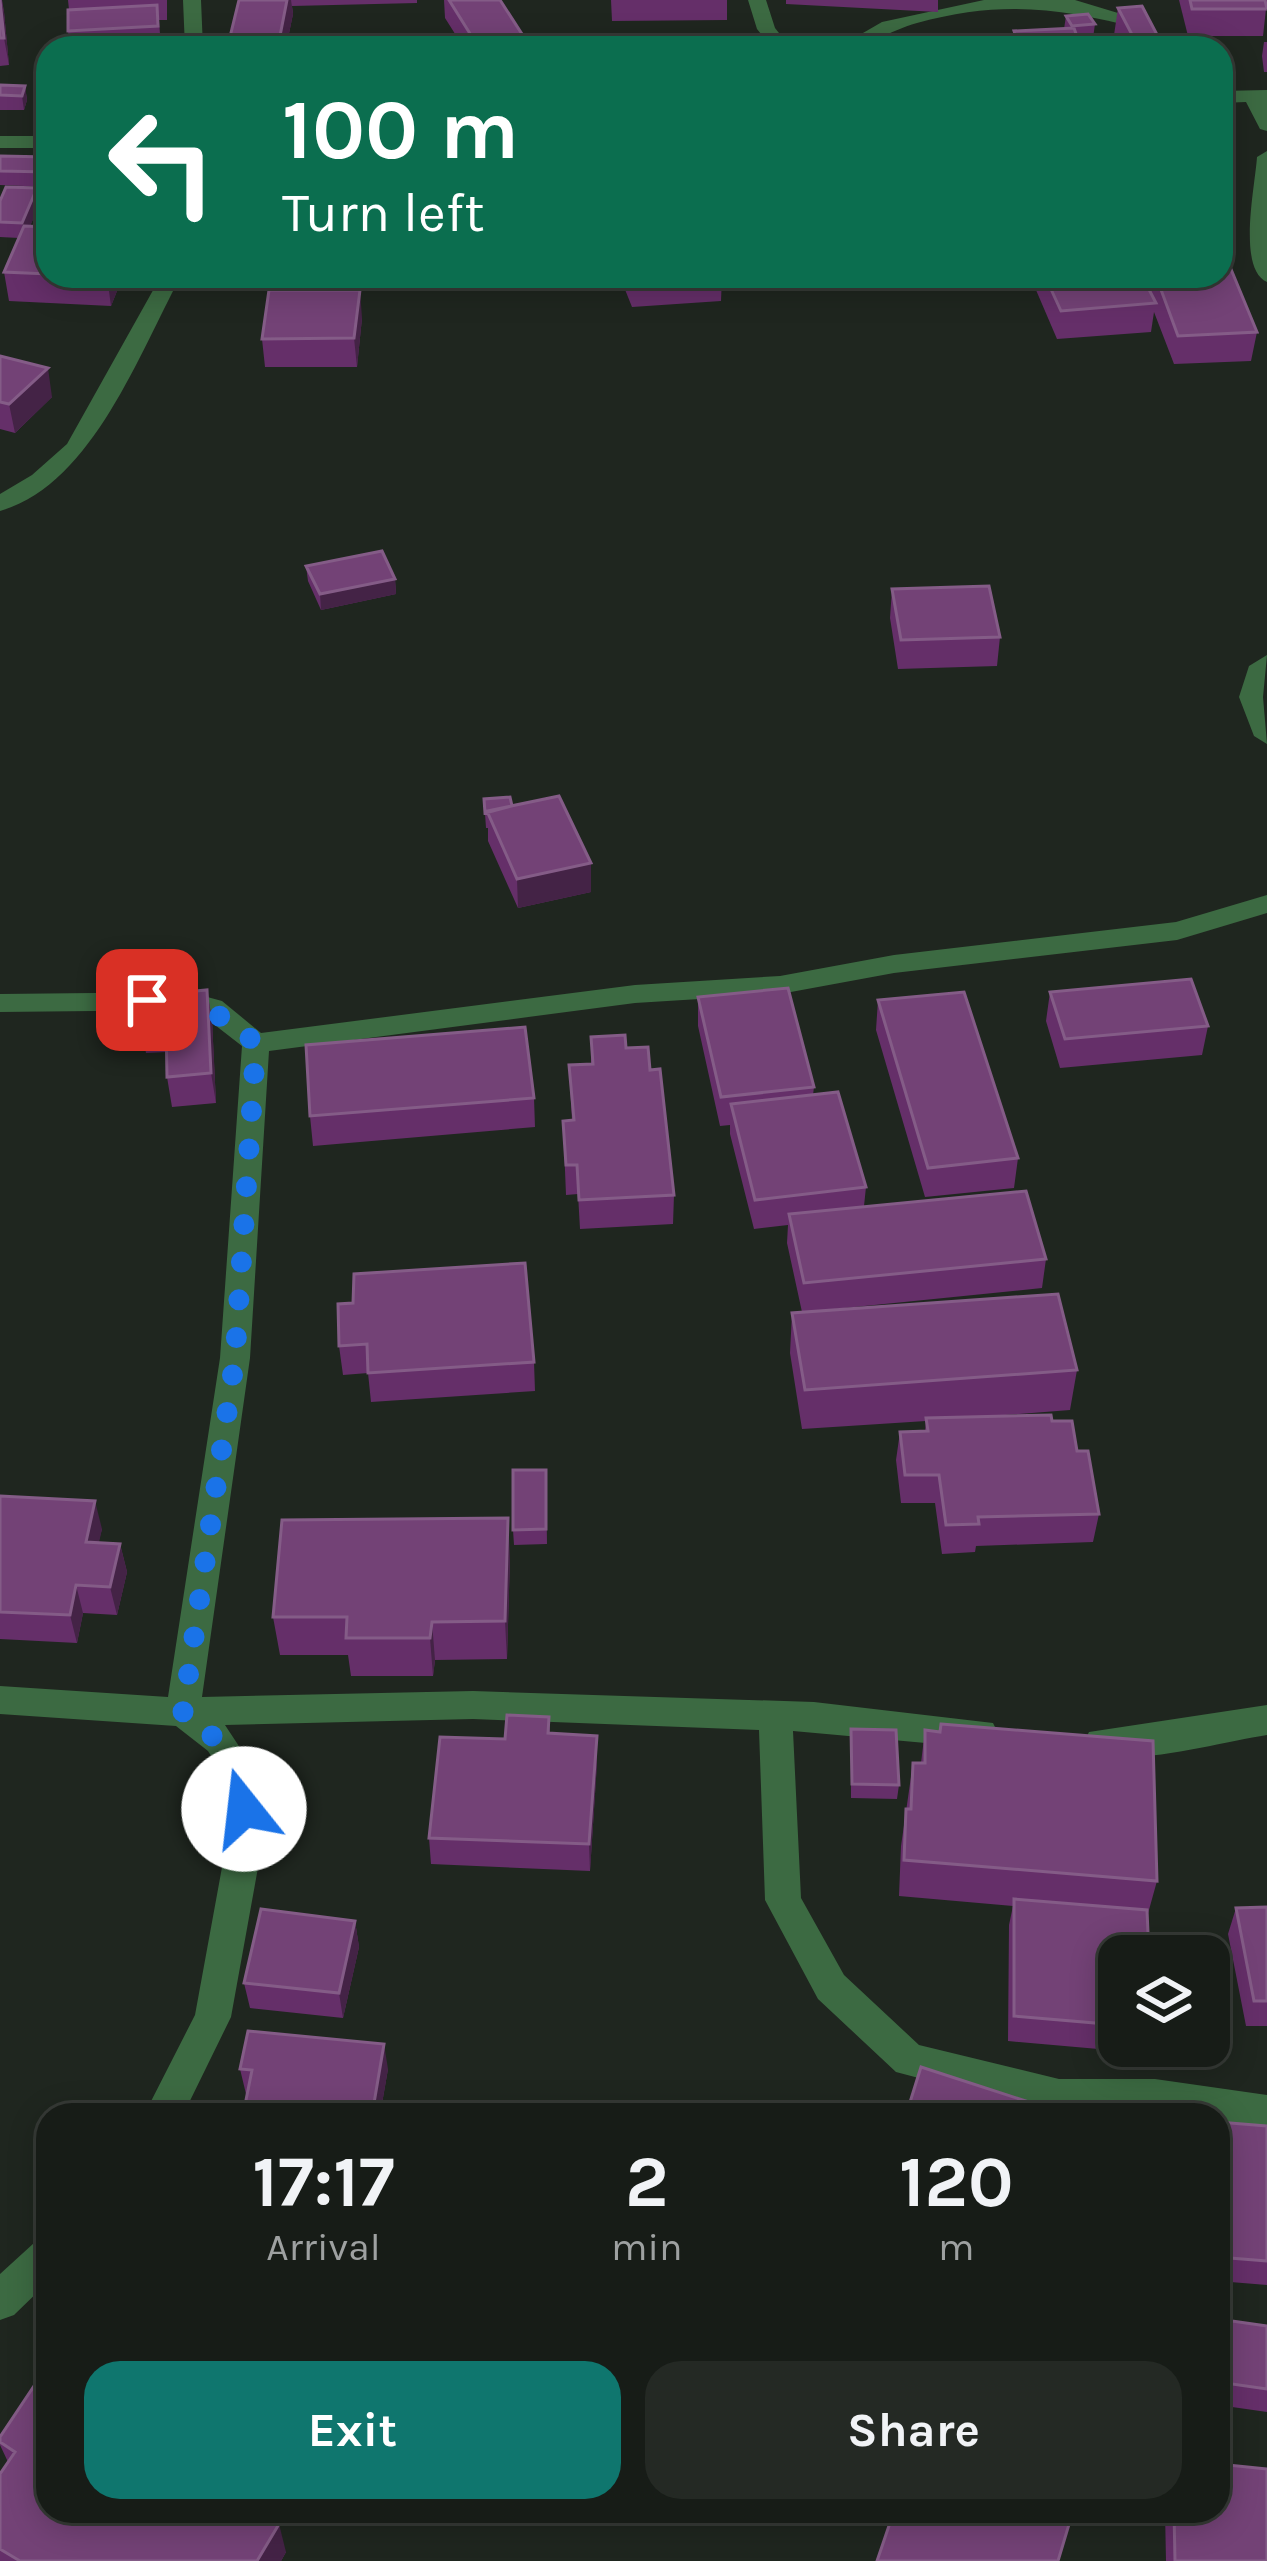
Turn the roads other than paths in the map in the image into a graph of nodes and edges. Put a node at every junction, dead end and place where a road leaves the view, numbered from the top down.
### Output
1 (192, 0) edge
2 (757, 0) edge
3 (1133, 0) edge
4 (194, 36) edge
5 (772, 36) edge
6 (861, 36) edge
7 (1260, 96) edge
8 (1267, 125) edge
9 (0, 142) edge
10 (36, 142) edge
11 (1267, 158) edge
12 (1267, 276) edge
13 (164, 288) edge
14 (0, 505) edge
15 (1267, 662) edge
16 (1265, 731) edge
17 (1267, 904) edge
18 (0, 1003) edge
19 (256, 1043) junction
20 (0, 1700) edge
21 (183, 1712) junction
22 (775, 1715) junction
23 (1267, 1720) edge
24 (1021, 1737) edge
25 (1067, 1742) edge
26 (169, 2103) edge
27 (1197, 2103) edge
28 (1230, 2108) edge
29 (1267, 2113) edge
30 (36, 2268) edge
31 (0, 2302) edge

1 - 4 street
2 - 5 street
3 - 6 street
7 - 8 street
9 - 10 street
11 - 12 street
13 - 14 street
15 - 16 street
17 - 19 street
18 - 19 street
19 - 21 street
20 - 21 street
21 - 22 street
21 - 26 street
22 - 24 street
22 - 27 street
23 - 25 street
28 - 29 street
30 - 31 street

